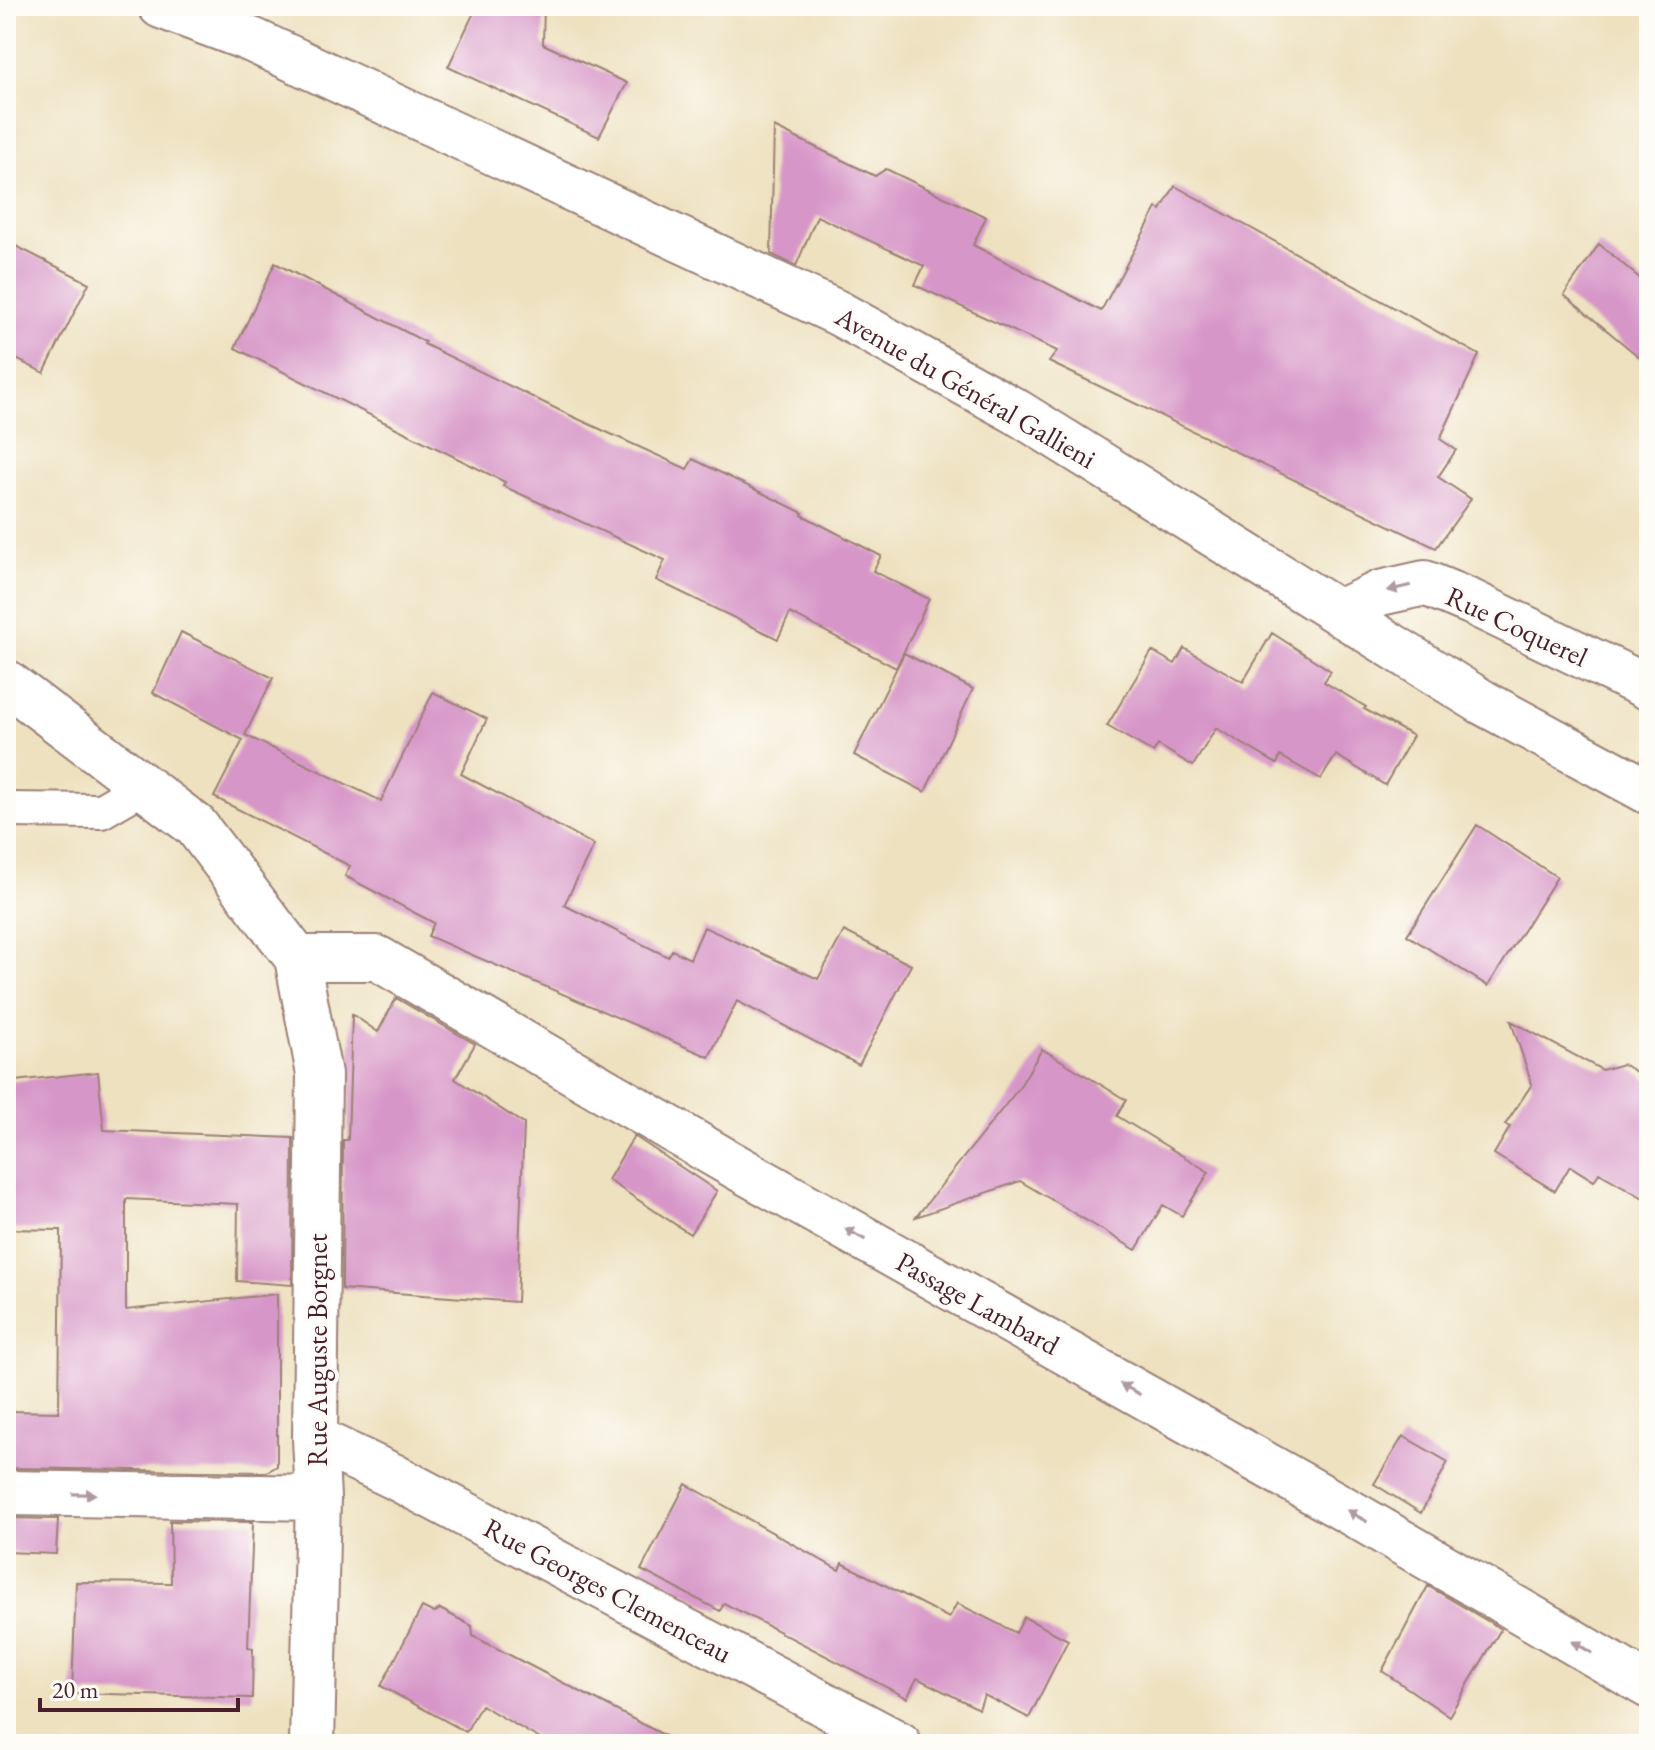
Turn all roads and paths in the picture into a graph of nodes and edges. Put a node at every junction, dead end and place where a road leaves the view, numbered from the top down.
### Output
1 (161, 6) edge
2 (209, 6) edge
3 (252, 40) junction
4 (1338, 612) junction
5 (6, 682) edge
6 (1649, 688) edge
7 (144, 786) junction
8 (1649, 792) edge
9 (6, 810) edge
10 (297, 958) junction
11 (315, 1439) junction
12 (6, 1493) edge
13 (318, 1498) junction
14 (1649, 1686) edge
15 (312, 1744) edge
16 (899, 1744) edge

1 - 3 street
2 - 3 street
3 - 4 street, Avenue du Général Gallieni
6 -> 4 street, Rue Coquerel
4 - 8 street, Avenue du Général Gallieni
5 - 7 street
7 - 9 lane
7 - 10 street
10 - 11 street, Rue Auguste Borgnet
14 -> 10 street, Passage Lambard
11 - 13 street, Rue Auguste Borgnet
11 - 16 street, Rue Georges Clemenceau
12 -> 13 street
13 - 15 street, Rue Auguste Borgnet

